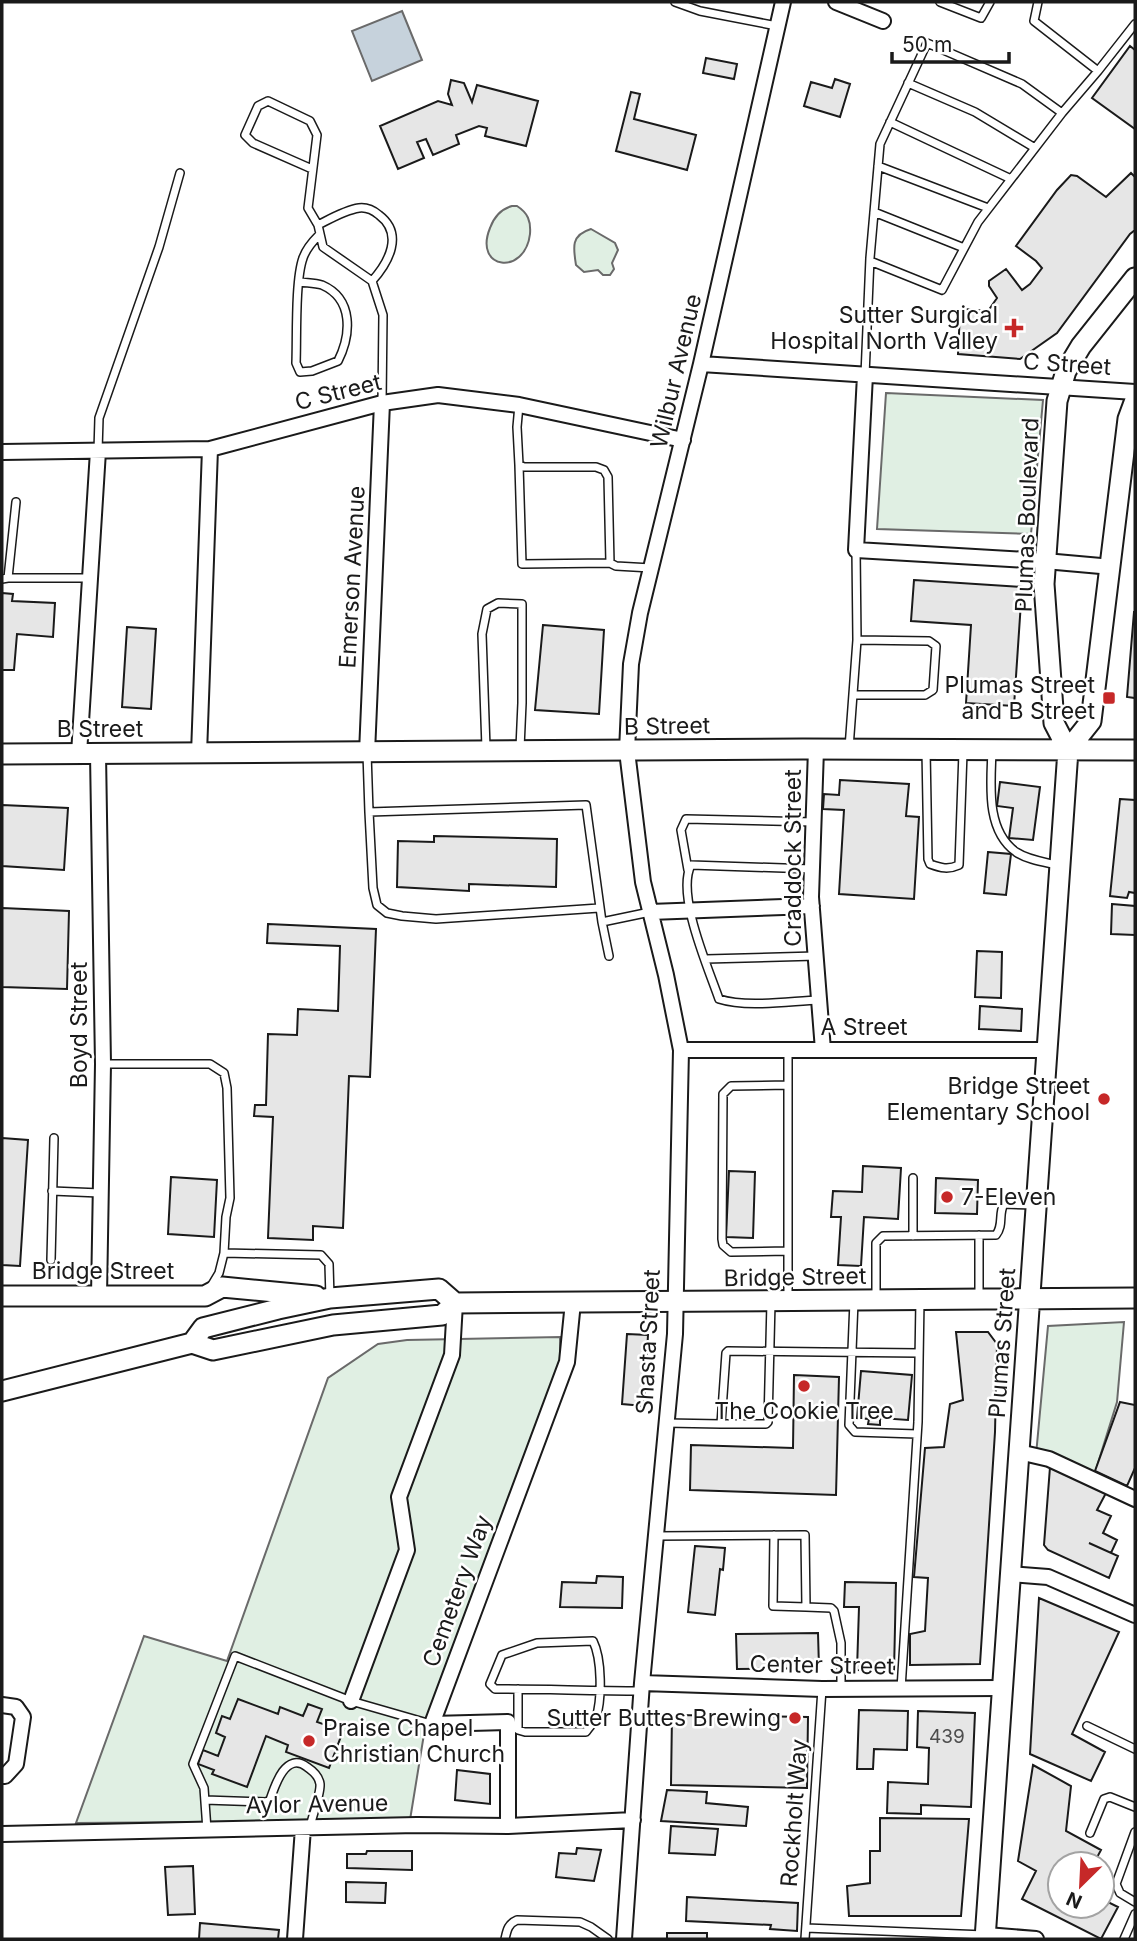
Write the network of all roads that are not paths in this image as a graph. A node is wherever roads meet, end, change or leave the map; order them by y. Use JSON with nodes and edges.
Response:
{"nodes":[{"id":1,"x":675,"y":2,"type":"edge"},
{"id":2,"x":783,"y":2,"type":"edge"},
{"id":3,"x":836,"y":2,"type":"edge"},
{"id":4,"x":940,"y":2,"type":"edge"},
{"id":5,"x":990,"y":2,"type":"edge"},
{"id":6,"x":1038,"y":2,"type":"edge"},
{"id":7,"x":883,"y":21,"type":"dead end"},
{"id":8,"x":1135,"y":24,"type":"edge"},
{"id":9,"x":778,"y":26,"type":"junction"},
{"id":10,"x":1098,"y":71,"type":"junction"},
{"id":11,"x":908,"y":83,"type":"junction"},
{"id":12,"x":1062,"y":113,"type":"junction"},
{"id":13,"x":890,"y":122,"type":"junction"},
{"id":14,"x":1035,"y":148,"type":"junction"},
{"id":15,"x":878,"y":166,"type":"junction"},
{"id":16,"x":312,"y":169,"type":"junction"},
{"id":17,"x":180,"y":173,"type":"dead end"},
{"id":18,"x":1011,"y":179,"type":"junction"},
{"id":19,"x":988,"y":208,"type":"junction"},
{"id":20,"x":874,"y":212,"type":"junction"},
{"id":21,"x":318,"y":225,"type":"junction"},
{"id":22,"x":319,"y":235,"type":"junction"},
{"id":23,"x":964,"y":248,"type":"junction"},
{"id":24,"x":870,"y":261,"type":"junction"},
{"id":25,"x":1135,"y":278,"type":"edge"},
{"id":26,"x":372,"y":281,"type":"junction"},
{"id":27,"x":300,"y":282,"type":"junction"},
{"id":28,"x":701,"y":364,"type":"junction"},
{"id":29,"x":865,"y":375,"type":"junction"},
{"id":30,"x":1060,"y":386,"type":"junction"},
{"id":31,"x":1135,"y":392,"type":"edge"},
{"id":32,"x":1135,"y":400,"type":"edge"},
{"id":33,"x":382,"y":402,"type":"junction"},
{"id":34,"x":519,"y":405,"type":"junction"},
{"id":35,"x":683,"y":440,"type":"junction"},
{"id":36,"x":210,"y":449,"type":"junction"},
{"id":37,"x":98,"y":451,"type":"junction"},
{"id":38,"x":2,"y":452,"type":"edge"},
{"id":39,"x":519,"y":465,"type":"junction"},
{"id":40,"x":16,"y":502,"type":"dead end"},
{"id":41,"x":856,"y":550,"type":"junction"},
{"id":42,"x":1045,"y":561,"type":"junction"},
{"id":43,"x":610,"y":562,"type":"junction"},
{"id":44,"x":1112,"y":567,"type":"junction"},
{"id":45,"x":651,"y":568,"type":"junction"},
{"id":46,"x":5,"y":578,"type":"edge"},
{"id":47,"x":90,"y":578,"type":"junction"},
{"id":48,"x":857,"y":640,"type":"junction"},
{"id":49,"x":853,"y":695,"type":"junction"},
{"id":50,"x":816,"y":749,"type":"junction"},
{"id":51,"x":849,"y":749,"type":"junction"},
{"id":52,"x":926,"y":749,"type":"junction"},
{"id":53,"x":963,"y":749,"type":"junction"},
{"id":54,"x":992,"y":750,"type":"junction"},
{"id":55,"x":1068,"y":750,"type":"junction"},
{"id":56,"x":1135,"y":750,"type":"edge"},
{"id":57,"x":486,"y":751,"type":"junction"},
{"id":58,"x":626,"y":751,"type":"junction"},
{"id":59,"x":519,"y":752,"type":"junction"},
{"id":60,"x":367,"y":753,"type":"junction"},
{"id":61,"x":2,"y":754,"type":"edge"},
{"id":62,"x":88,"y":754,"type":"junction"},
{"id":63,"x":199,"y":754,"type":"junction"},
{"id":64,"x":369,"y":812,"type":"junction"},
{"id":65,"x":814,"y":822,"type":"junction"},
{"id":66,"x":1059,"y":866,"type":"junction"},
{"id":67,"x":812,"y":869,"type":"junction"},
{"id":68,"x":688,"y":870,"type":"junction"},
{"id":69,"x":812,"y":906,"type":"junction"},
{"id":70,"x":599,"y":908,"type":"junction"},
{"id":71,"x":689,"y":910,"type":"junction"},
{"id":72,"x":650,"y":912,"type":"junction"},
{"id":73,"x":602,"y":922,"type":"junction"},
{"id":74,"x":609,"y":956,"type":"dead end"},
{"id":75,"x":816,"y":956,"type":"junction"},
{"id":76,"x":706,"y":959,"type":"junction"},
{"id":77,"x":820,"y":1000,"type":"junction"},
{"id":78,"x":681,"y":1050,"type":"junction"},
{"id":79,"x":788,"y":1050,"type":"junction"},
{"id":80,"x":824,"y":1050,"type":"junction"},
{"id":81,"x":1048,"y":1050,"type":"junction"},
{"id":82,"x":103,"y":1064,"type":"junction"},
{"id":83,"x":788,"y":1085,"type":"junction"},
{"id":84,"x":54,"y":1138,"type":"dead end"},
{"id":85,"x":913,"y":1178,"type":"dead end"},
{"id":86,"x":52,"y":1191,"type":"junction"},
{"id":87,"x":100,"y":1193,"type":"junction"},
{"id":88,"x":1037,"y":1205,"type":"junction"},
{"id":89,"x":979,"y":1235,"type":"junction"},
{"id":90,"x":913,"y":1236,"type":"junction"},
{"id":91,"x":788,"y":1251,"type":"junction"},
{"id":92,"x":224,"y":1253,"type":"junction"},
{"id":93,"x":51,"y":1260,"type":"dead end"},
{"id":94,"x":99,"y":1296,"type":"junction"},
{"id":95,"x":205,"y":1296,"type":"junction"},
{"id":96,"x":2,"y":1297,"type":"edge"},
{"id":97,"x":330,"y":1298,"type":"junction"},
{"id":98,"x":1031,"y":1298,"type":"junction"},
{"id":99,"x":1135,"y":1298,"type":"edge"},
{"id":100,"x":979,"y":1299,"type":"junction"},
{"id":101,"x":876,"y":1300,"type":"junction"},
{"id":102,"x":920,"y":1300,"type":"junction"},
{"id":103,"x":779,"y":1301,"type":"junction"},
{"id":104,"x":854,"y":1301,"type":"junction"},
{"id":105,"x":573,"y":1302,"type":"junction"},
{"id":106,"x":675,"y":1302,"type":"junction"},
{"id":107,"x":455,"y":1303,"type":"junction"},
{"id":108,"x":192,"y":1343,"type":"junction"},
{"id":109,"x":769,"y":1352,"type":"junction"},
{"id":110,"x":852,"y":1352,"type":"junction"},
{"id":111,"x":919,"y":1353,"type":"junction"},
{"id":112,"x":3,"y":1391,"type":"edge"},
{"id":113,"x":666,"y":1423,"type":"junction"},
{"id":114,"x":721,"y":1424,"type":"junction"},
{"id":115,"x":917,"y":1434,"type":"junction"},
{"id":116,"x":1019,"y":1452,"type":"junction"},
{"id":117,"x":1135,"y":1499,"type":"edge"},
{"id":118,"x":774,"y":1535,"type":"junction"},
{"id":119,"x":656,"y":1536,"type":"junction"},
{"id":120,"x":1010,"y":1574,"type":"junction"},
{"id":121,"x":806,"y":1606,"type":"junction"},
{"id":122,"x":1135,"y":1615,"type":"edge"},
{"id":123,"x":642,"y":1687,"type":"junction"},
{"id":124,"x":1001,"y":1688,"type":"junction"},
{"id":125,"x":518,"y":1689,"type":"junction"},
{"id":126,"x":822,"y":1689,"type":"junction"},
{"id":127,"x":841,"y":1689,"type":"junction"},
{"id":128,"x":901,"y":1689,"type":"junction"},
{"id":129,"x":600,"y":1690,"type":"junction"},
{"id":130,"x":351,"y":1701,"type":"junction"},
{"id":131,"x":2,"y":1705,"type":"edge"},
{"id":132,"x":432,"y":1724,"type":"junction"},
{"id":133,"x":1087,"y":1726,"type":"dead end"},
{"id":134,"x":1135,"y":1749,"type":"edge"},
{"id":135,"x":2,"y":1776,"type":"edge"},
{"id":136,"x":205,"y":1800,"type":"junction"},
{"id":137,"x":1135,"y":1807,"type":"edge"},
{"id":138,"x":633,"y":1821,"type":"junction"},
{"id":139,"x":508,"y":1826,"type":"junction"},
{"id":140,"x":306,"y":1828,"type":"junction"},
{"id":141,"x":208,"y":1830,"type":"junction"},
{"id":142,"x":1135,"y":1832,"type":"edge"},
{"id":143,"x":1090,"y":1833,"type":"dead end"},
{"id":144,"x":2,"y":1834,"type":"edge"},
{"id":145,"x":1135,"y":1902,"type":"edge"},
{"id":146,"x":1135,"y":1914,"type":"edge"},
{"id":147,"x":806,"y":1928,"type":"junction"},
{"id":148,"x":985,"y":1937,"type":"edge"},
{"id":149,"x":295,"y":1939,"type":"edge"},
{"id":150,"x":505,"y":1939,"type":"edge"},
{"id":151,"x":608,"y":1939,"type":"edge"},
{"id":152,"x":624,"y":1939,"type":"edge"},
{"id":153,"x":805,"y":1939,"type":"edge"},
{"id":154,"x":1036,"y":1939,"type":"edge"},
{"id":155,"x":1124,"y":1939,"type":"edge"}],
"edges":[{"from":1,"to":9,"type":"lane"},
{"from":2,"to":9,"type":"street","name":"Wilbur Avenue"},
{"from":3,"to":7,"type":"street"},
{"from":4,"to":5,"type":"lane"},
{"from":6,"to":10,"type":"lane"},
{"from":8,"to":10,"type":"lane"},
{"from":9,"to":28,"type":"street","name":"Wilbur Avenue"},
{"from":10,"to":12,"type":"lane"},
{"from":11,"to":12,"type":"lane"},
{"from":11,"to":13,"type":"lane"},
{"from":11,"to":14,"type":"lane"},
{"from":12,"to":14,"type":"lane"},
{"from":13,"to":15,"type":"lane"},
{"from":13,"to":18,"type":"lane"},
{"from":14,"to":18,"type":"lane"},
{"from":15,"to":19,"type":"lane"},
{"from":15,"to":20,"type":"lane"},
{"from":16,"to":16,"type":"lane"},
{"from":16,"to":21,"type":"lane"},
{"from":17,"to":37,"type":"lane"},
{"from":18,"to":19,"type":"lane"},
{"from":19,"to":23,"type":"lane"},
{"from":20,"to":23,"type":"lane"},
{"from":20,"to":24,"type":"lane"},
{"from":21,"to":22,"type":"lane"},
{"from":21,"to":26,"type":"lane"},
{"from":22,"to":26,"type":"lane"},
{"from":22,"to":27,"type":"lane"},
{"from":23,"to":24,"type":"lane"},
{"from":24,"to":29,"type":"lane"},
{"from":25,"to":30,"type":"street","name":"Plumas Boulevard"},
{"from":26,"to":33,"type":"lane"},
{"from":27,"to":27,"type":"lane"},
{"from":28,"to":29,"type":"street","name":"C Street"},
{"from":28,"to":35,"type":"street","name":"Wilbur Avenue"},
{"from":29,"to":30,"type":"street","name":"C Street"},
{"from":29,"to":41,"type":"street"},
{"from":30,"to":31,"type":"street","name":"C Street"},
{"from":30,"to":42,"type":"street","name":"Plumas Boulevard"},
{"from":32,"to":44,"type":"street"},
{"from":33,"to":34,"type":"street","name":"C Street"},
{"from":33,"to":36,"type":"street","name":"C Street"},
{"from":33,"to":60,"type":"street","name":"Emerson Avenue"},
{"from":34,"to":35,"type":"street","name":"C Street"},
{"from":34,"to":39,"type":"lane"},
{"from":35,"to":45,"type":"street","name":"Wilbur Avenue"},
{"from":36,"to":37,"type":"street","name":"C Street"},
{"from":36,"to":63,"type":"street"},
{"from":37,"to":38,"type":"street","name":"C Street"},
{"from":37,"to":47,"type":"street","name":"Boyd Street"},
{"from":39,"to":43,"type":"lane"},
{"from":39,"to":43,"type":"lane"},
{"from":40,"to":46,"type":"lane"},
{"from":41,"to":42,"type":"street"},
{"from":41,"to":48,"type":"lane"},
{"from":42,"to":44,"type":"street"},
{"from":42,"to":55,"type":"street","name":"Plumas Boulevard"},
{"from":43,"to":45,"type":"lane"},
{"from":44,"to":55,"type":"street"},
{"from":45,"to":58,"type":"street","name":"Wilbur Avenue"},
{"from":46,"to":47,"type":"lane"},
{"from":47,"to":62,"type":"street","name":"Boyd Street"},
{"from":48,"to":49,"type":"lane"},
{"from":48,"to":49,"type":"lane"},
{"from":49,"to":51,"type":"lane"},
{"from":50,"to":51,"type":"street","name":"B Street"},
{"from":50,"to":58,"type":"street","name":"B Street"},
{"from":50,"to":65,"type":"street","name":"Craddock Street"},
{"from":51,"to":52,"type":"street","name":"B Street"},
{"from":52,"to":53,"type":"street","name":"B Street"},
{"from":52,"to":53,"type":"lane"},
{"from":53,"to":54,"type":"street","name":"B Street"},
{"from":54,"to":55,"type":"street","name":"B Street"},
{"from":54,"to":66,"type":"lane"},
{"from":55,"to":56,"type":"street","name":"B Street"},
{"from":55,"to":66,"type":"street","name":"Plumas Street"},
{"from":57,"to":59,"type":"street","name":"B Street"},
{"from":57,"to":59,"type":"lane"},
{"from":57,"to":60,"type":"street","name":"B Street"},
{"from":58,"to":59,"type":"street","name":"B Street"},
{"from":58,"to":72,"type":"street","name":"Shasta Street"},
{"from":60,"to":63,"type":"street","name":"B Street"},
{"from":60,"to":64,"type":"lane"},
{"from":61,"to":62,"type":"street","name":"B Street"},
{"from":62,"to":63,"type":"street","name":"B Street"},
{"from":62,"to":82,"type":"street","name":"Boyd Street"},
{"from":64,"to":70,"type":"lane"},
{"from":64,"to":70,"type":"lane"},
{"from":65,"to":67,"type":"street","name":"Craddock Street"},
{"from":65,"to":68,"type":"lane"},
{"from":66,"to":81,"type":"street","name":"Plumas Street"},
{"from":67,"to":68,"type":"lane"},
{"from":67,"to":69,"type":"street","name":"Craddock Street"},
{"from":68,"to":71,"type":"lane"},
{"from":69,"to":71,"type":"street"},
{"from":69,"to":75,"type":"street","name":"Craddock Street"},
{"from":70,"to":73,"type":"lane"},
{"from":71,"to":72,"type":"street"},
{"from":71,"to":76,"type":"lane"},
{"from":72,"to":73,"type":"lane"},
{"from":72,"to":78,"type":"street","name":"Shasta Street"},
{"from":73,"to":74,"type":"lane"},
{"from":75,"to":76,"type":"lane"},
{"from":75,"to":77,"type":"street","name":"Craddock Street"},
{"from":76,"to":77,"type":"lane"},
{"from":77,"to":80,"type":"street","name":"Craddock Street"},
{"from":78,"to":79,"type":"street","name":"A Street"},
{"from":78,"to":106,"type":"street","name":"Shasta Street"},
{"from":79,"to":80,"type":"street","name":"A Street"},
{"from":79,"to":83,"type":"lane"},
{"from":80,"to":81,"type":"street","name":"A Street"},
{"from":81,"to":88,"type":"street","name":"Plumas Street"},
{"from":82,"to":87,"type":"street","name":"Boyd Street"},
{"from":82,"to":92,"type":"lane"},
{"from":83,"to":91,"type":"lane"},
{"from":83,"to":91,"type":"lane"},
{"from":84,"to":86,"type":"lane"},
{"from":85,"to":90,"type":"lane"},
{"from":86,"to":87,"type":"lane"},
{"from":86,"to":93,"type":"lane"},
{"from":87,"to":94,"type":"street","name":"Boyd Street"},
{"from":88,"to":89,"type":"lane"},
{"from":88,"to":98,"type":"street","name":"Plumas Street"},
{"from":89,"to":90,"type":"lane"},
{"from":89,"to":100,"type":"lane"},
{"from":90,"to":101,"type":"lane"},
{"from":91,"to":103,"type":"lane"},
{"from":92,"to":95,"type":"lane"},
{"from":92,"to":97,"type":"lane"},
{"from":94,"to":95,"type":"street","name":"Bridge Street"},
{"from":94,"to":96,"type":"street","name":"Bridge Street"},
{"from":95,"to":97,"type":"street","name":"Bridge Street"},
{"from":97,"to":107,"type":"street","name":"Bridge Street"},
{"from":97,"to":108,"type":"street","name":"Bridge Street"},
{"from":98,"to":99,"type":"street","name":"Bridge Street"},
{"from":98,"to":100,"type":"street","name":"Bridge Street"},
{"from":98,"to":116,"type":"street","name":"Plumas Street"},
{"from":100,"to":102,"type":"street","name":"Bridge Street"},
{"from":101,"to":102,"type":"street","name":"Bridge Street"},
{"from":101,"to":104,"type":"street","name":"Bridge Street"},
{"from":102,"to":111,"type":"lane"},
{"from":103,"to":104,"type":"street","name":"Bridge Street"},
{"from":103,"to":106,"type":"street","name":"Bridge Street"},
{"from":103,"to":109,"type":"lane"},
{"from":104,"to":110,"type":"lane"},
{"from":105,"to":106,"type":"street","name":"Bridge Street"},
{"from":105,"to":107,"type":"street","name":"Bridge Street"},
{"from":105,"to":132,"type":"street","name":"Cemetery Way"},
{"from":106,"to":113,"type":"street","name":"Shasta Street"},
{"from":107,"to":108,"type":"street","name":"Bridge Street"},
{"from":107,"to":130,"type":"street"},
{"from":108,"to":112,"type":"street","name":"Bridge Street"},
{"from":109,"to":110,"type":"lane"},
{"from":109,"to":114,"type":"lane"},
{"from":109,"to":114,"type":"lane"},
{"from":110,"to":111,"type":"lane"},
{"from":110,"to":115,"type":"lane"},
{"from":111,"to":115,"type":"lane"},
{"from":113,"to":114,"type":"lane"},
{"from":113,"to":119,"type":"street","name":"Shasta Street"},
{"from":115,"to":128,"type":"lane"},
{"from":116,"to":117,"type":"street"},
{"from":116,"to":120,"type":"street","name":"Plumas Street"},
{"from":118,"to":119,"type":"lane"},
{"from":118,"to":121,"type":"lane"},
{"from":118,"to":121,"type":"lane"},
{"from":119,"to":123,"type":"street","name":"Shasta Street"},
{"from":120,"to":122,"type":"street"},
{"from":120,"to":124,"type":"street","name":"Plumas Street"},
{"from":121,"to":127,"type":"lane"},
{"from":123,"to":126,"type":"street","name":"Center Street"},
{"from":123,"to":129,"type":"lane"},
{"from":123,"to":138,"type":"street","name":"Shasta Street"},
{"from":124,"to":128,"type":"street","name":"Center Street"},
{"from":124,"to":148,"type":"street","name":"Plumas Street"},
{"from":125,"to":129,"type":"lane"},
{"from":125,"to":129,"type":"lane"},
{"from":125,"to":129,"type":"lane"},
{"from":126,"to":127,"type":"street","name":"Center Street"},
{"from":126,"to":147,"type":"lane","name":"Rockholt Way"},
{"from":127,"to":128,"type":"street","name":"Center Street"},
{"from":130,"to":132,"type":"lane"},
{"from":130,"to":136,"type":"lane"},
{"from":131,"to":135,"type":"street"},
{"from":132,"to":139,"type":"street"},
{"from":133,"to":134,"type":"lane"},
{"from":136,"to":140,"type":"lane"},
{"from":136,"to":141,"type":"lane"},
{"from":137,"to":143,"type":"lane"},
{"from":138,"to":139,"type":"street","name":"Aylor Avenue"},
{"from":138,"to":152,"type":"street","name":"Shasta Street"},
{"from":139,"to":140,"type":"street","name":"Aylor Avenue"},
{"from":140,"to":141,"type":"street","name":"Aylor Avenue"},
{"from":140,"to":149,"type":"street"},
{"from":141,"to":144,"type":"street","name":"Aylor Avenue"},
{"from":142,"to":145,"type":"lane"},
{"from":146,"to":155,"type":"lane"},
{"from":147,"to":148,"type":"lane"},
{"from":147,"to":153,"type":"lane","name":"Rockholt Way"},
{"from":148,"to":154,"type":"street"},
{"from":150,"to":151,"type":"lane"}]}
